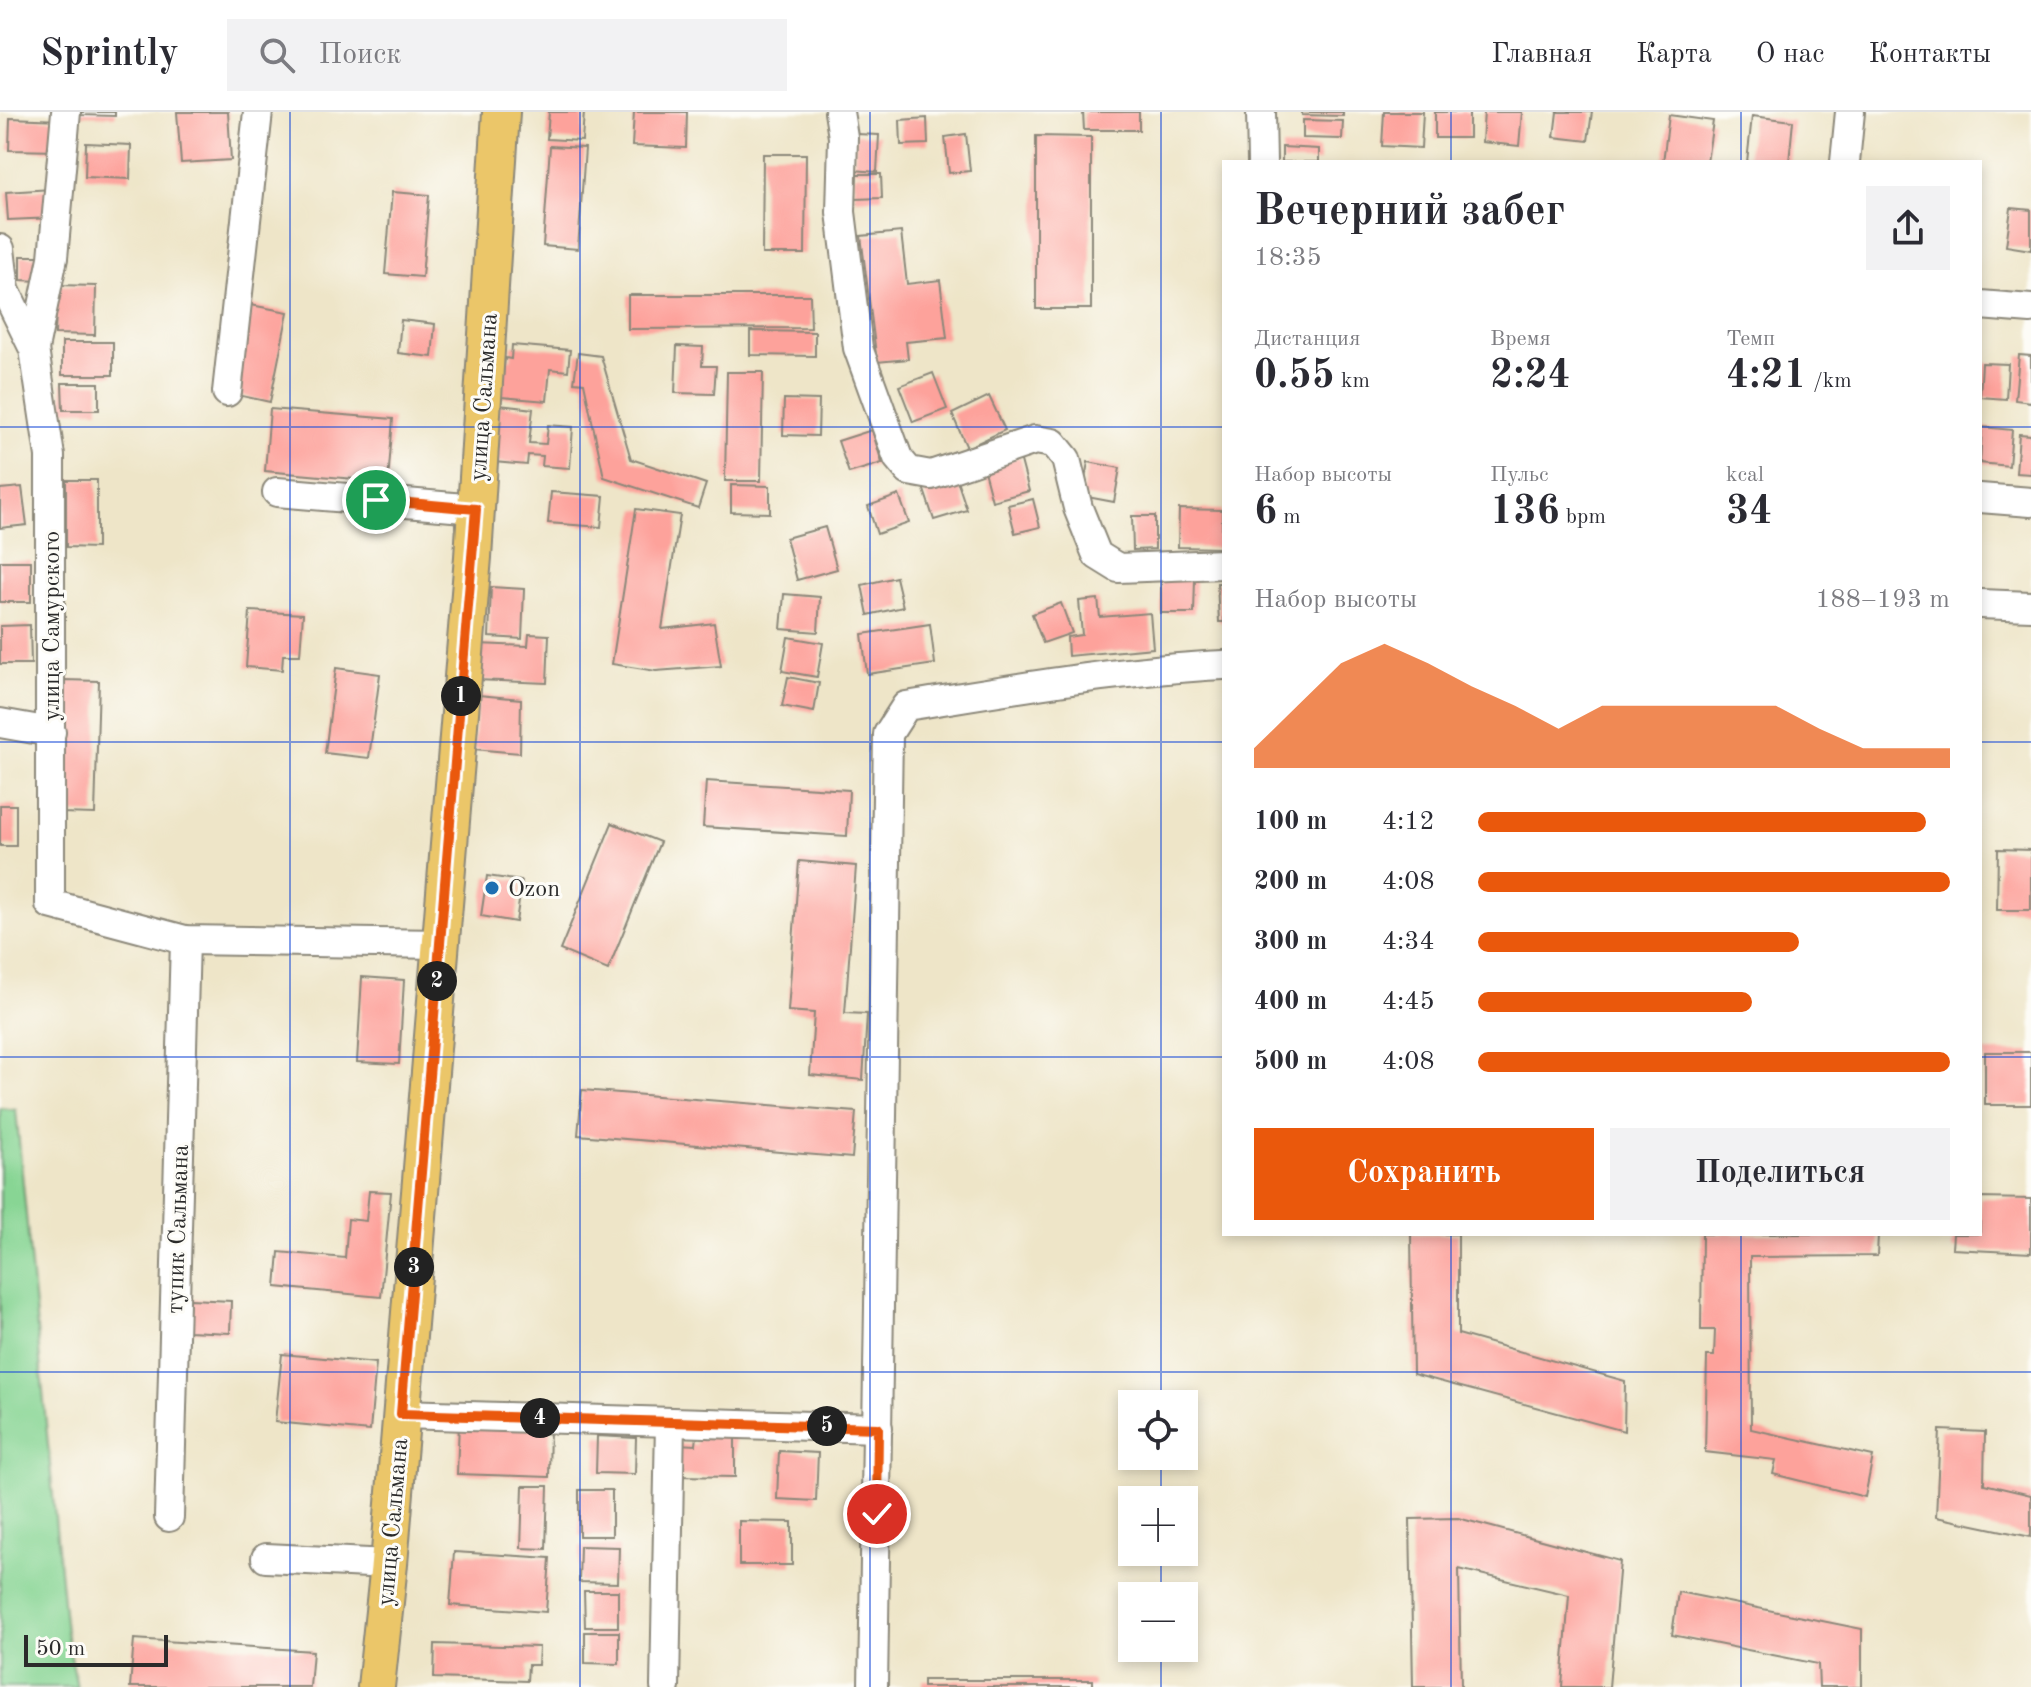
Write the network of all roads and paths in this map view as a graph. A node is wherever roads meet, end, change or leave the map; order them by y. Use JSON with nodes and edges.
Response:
{"nodes":[{"id":1,"x":66,"y":112,"type":"edge"},
{"id":2,"x":258,"y":112,"type":"edge"},
{"id":3,"x":501,"y":112,"type":"edge"},
{"id":4,"x":839,"y":112,"type":"edge"},
{"id":5,"x":1261,"y":112,"type":"edge"},
{"id":6,"x":1850,"y":112,"type":"edge"},
{"id":7,"x":1262,"y":160,"type":"edge"},
{"id":8,"x":1845,"y":160,"type":"edge"},
{"id":9,"x":0,"y":249,"type":"edge"},
{"id":10,"x":1982,"y":305,"type":"edge"},
{"id":11,"x":2031,"y":309,"type":"edge"},
{"id":12,"x":34,"y":349,"type":"junction"},
{"id":13,"x":227,"y":392,"type":"dead end"},
{"id":14,"x":277,"y":492,"type":"dead end"},
{"id":15,"x":1982,"y":498,"type":"edge"},
{"id":16,"x":2031,"y":502,"type":"edge"},
{"id":17,"x":476,"y":509,"type":"junction"},
{"id":18,"x":1222,"y":564,"type":"edge"},
{"id":19,"x":1982,"y":604,"type":"edge"},
{"id":20,"x":2031,"y":606,"type":"edge"},
{"id":21,"x":1222,"y":665,"type":"edge"},
{"id":22,"x":0,"y":723,"type":"edge"},
{"id":23,"x":51,"y":732,"type":"junction"},
{"id":24,"x":185,"y":940,"type":"junction"},
{"id":25,"x":441,"y":944,"type":"junction"},
{"id":26,"x":401,"y":1414,"type":"junction"},
{"id":27,"x":670,"y":1422,"type":"junction"},
{"id":28,"x":878,"y":1428,"type":"junction"},
{"id":29,"x":169,"y":1517,"type":"dead end"},
{"id":30,"x":266,"y":1558,"type":"dead end"},
{"id":31,"x":389,"y":1564,"type":"junction"},
{"id":32,"x":376,"y":1687,"type":"edge"},
{"id":33,"x":665,"y":1687,"type":"edge"},
{"id":34,"x":873,"y":1687,"type":"edge"}],
"edges":[{"from":1,"to":12,"type":"street","name":"улица Самурского"},
{"from":2,"to":13,"type":"street"},
{"from":3,"to":17,"type":"main road","name":"улица Сальмана"},
{"from":4,"to":18,"type":"street"},
{"from":5,"to":7,"type":"street"},
{"from":6,"to":8,"type":"street"},
{"from":9,"to":12,"type":"street","name":"улица Самурского"},
{"from":10,"to":11,"type":"street"},
{"from":12,"to":23,"type":"street","name":"улица Самурского"},
{"from":14,"to":17,"type":"street"},
{"from":15,"to":16,"type":"street"},
{"from":17,"to":25,"type":"main road","name":"улица Сальмана"},
{"from":19,"to":20,"type":"street"},
{"from":21,"to":28,"type":"street"},
{"from":22,"to":23,"type":"street"},
{"from":23,"to":24,"type":"street","name":"улица Самурского"},
{"from":24,"to":25,"type":"street"},
{"from":24,"to":29,"type":"street","name":"тупик Сальмана"},
{"from":25,"to":26,"type":"main road","name":"улица Сальмана"},
{"from":26,"to":27,"type":"street"},
{"from":26,"to":31,"type":"main road","name":"улица Сальмана"},
{"from":27,"to":28,"type":"street"},
{"from":27,"to":33,"type":"street"},
{"from":28,"to":34,"type":"street"},
{"from":30,"to":31,"type":"street"},
{"from":31,"to":32,"type":"main road","name":"улица Сальмана"}]}
